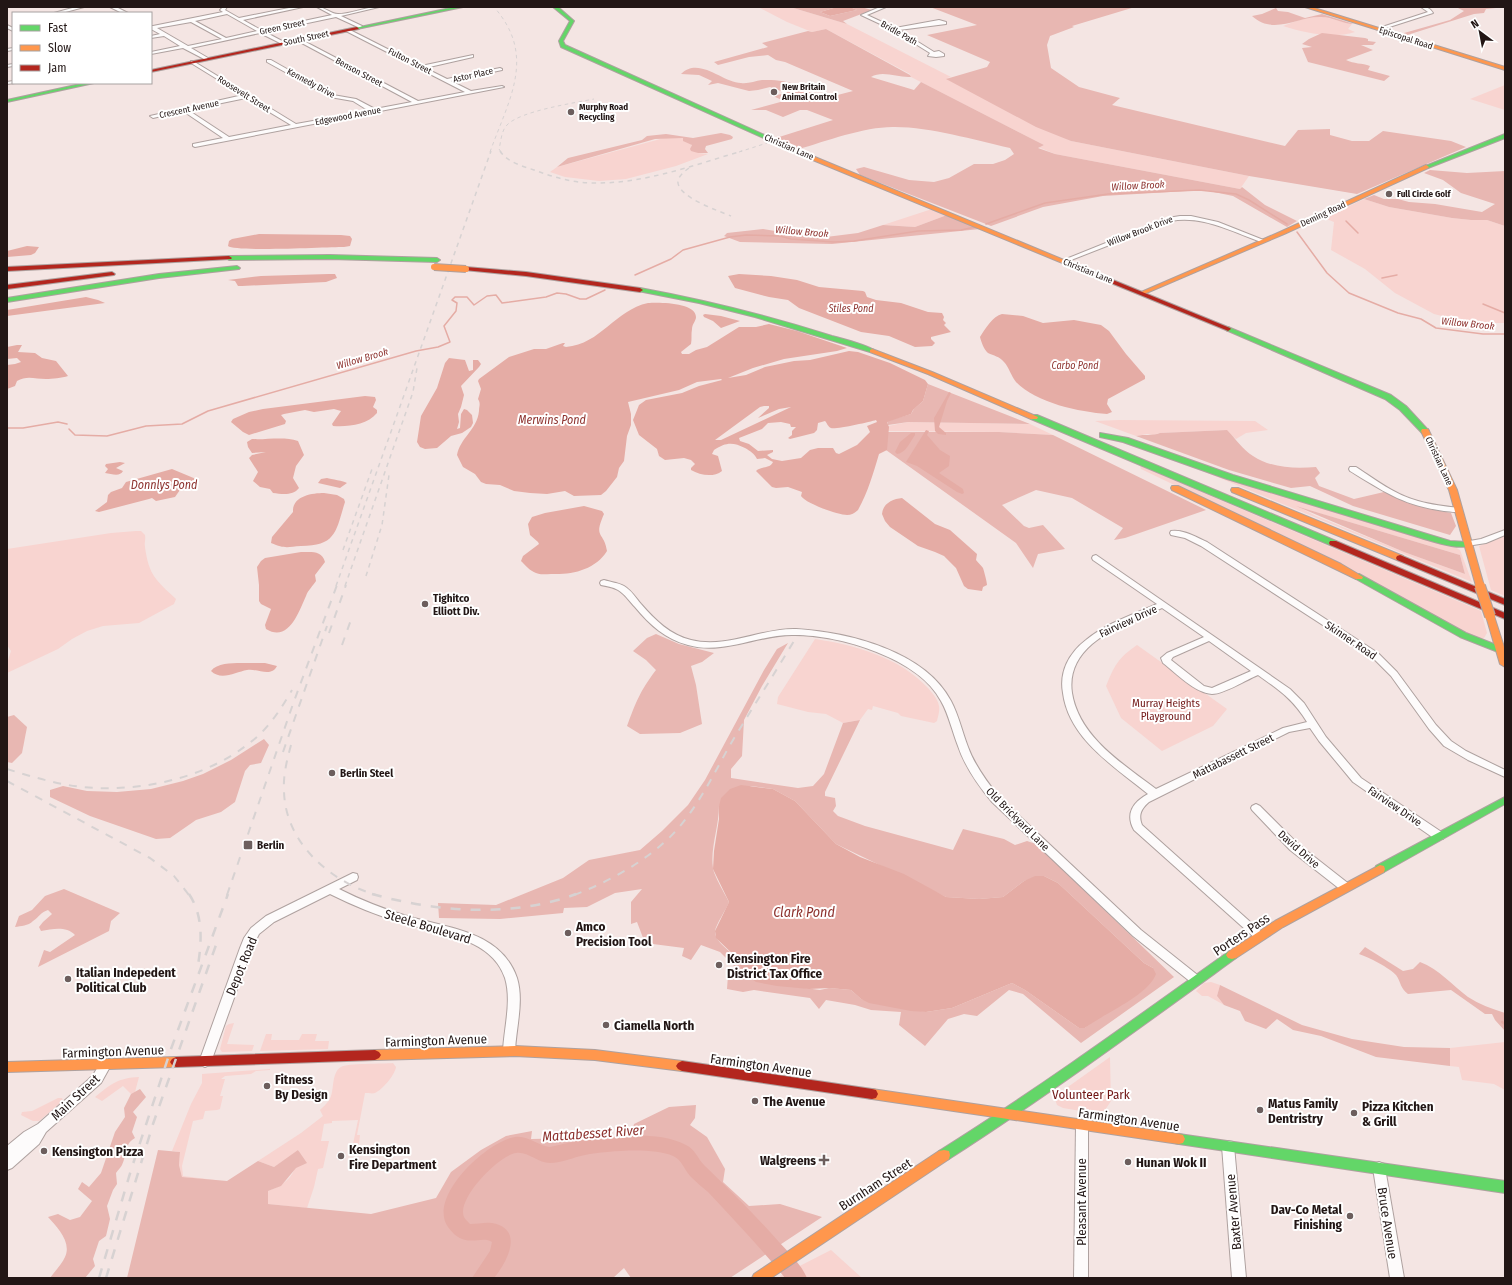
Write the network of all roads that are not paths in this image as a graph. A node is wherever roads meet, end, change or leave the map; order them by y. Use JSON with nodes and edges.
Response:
{"nodes":[{"id":1,"x":82,"y":7,"type":"edge"},
{"id":2,"x":112,"y":7,"type":"edge"},
{"id":3,"x":301,"y":7,"type":"edge"},
{"id":4,"x":319,"y":7,"type":"edge"},
{"id":5,"x":377,"y":7,"type":"edge"},
{"id":6,"x":461,"y":7,"type":"edge"},
{"id":7,"x":555,"y":7,"type":"edge"},
{"id":8,"x":884,"y":7,"type":"edge"},
{"id":9,"x":1307,"y":7,"type":"edge"},
{"id":10,"x":1423,"y":7,"type":"edge"},
{"id":11,"x":223,"y":8,"type":"edge"},
{"id":12,"x":438,"y":9,"type":"edge"},
{"id":13,"x":60,"y":12,"type":"edge"},
{"id":14,"x":124,"y":12,"type":"edge"},
{"id":15,"x":227,"y":13,"type":"junction"},
{"id":16,"x":336,"y":15,"type":"junction"},
{"id":17,"x":239,"y":19,"type":"junction"},
{"id":18,"x":191,"y":20,"type":"junction"},
{"id":19,"x":934,"y":23,"type":"dead end"},
{"id":20,"x":152,"y":27,"type":"edge"},
{"id":21,"x":360,"y":27,"type":"junction"},
{"id":22,"x":895,"y":29,"type":"junction"},
{"id":23,"x":348,"y":30,"type":"junction"},
{"id":24,"x":1378,"y":30,"type":"junction"},
{"id":25,"x":261,"y":31,"type":"junction"},
{"id":26,"x":164,"y":35,"type":"junction"},
{"id":27,"x":152,"y":37,"type":"edge"},
{"id":28,"x":226,"y":40,"type":"junction"},
{"id":29,"x":300,"y":40,"type":"junction"},
{"id":30,"x":282,"y":43,"type":"junction"},
{"id":31,"x":186,"y":47,"type":"junction"},
{"id":32,"x":152,"y":53,"type":"edge"},
{"id":33,"x":933,"y":53,"type":"dead end"},
{"id":34,"x":471,"y":56,"type":"dead end"},
{"id":35,"x":206,"y":59,"type":"junction"},
{"id":36,"x":270,"y":61,"type":"dead end"},
{"id":37,"x":193,"y":62,"type":"junction"},
{"id":38,"x":422,"y":67,"type":"junction"},
{"id":39,"x":500,"y":69,"type":"dead end"},
{"id":40,"x":1505,"y":69,"type":"edge"},
{"id":41,"x":152,"y":71,"type":"edge"},
{"id":42,"x":446,"y":81,"type":"junction"},
{"id":43,"x":87,"y":84,"type":"edge"},
{"id":44,"x":502,"y":87,"type":"dead end"},
{"id":45,"x":470,"y":93,"type":"junction"},
{"id":46,"x":248,"y":96,"type":"junction"},
{"id":47,"x":7,"y":101,"type":"edge"},
{"id":48,"x":418,"y":104,"type":"junction"},
{"id":49,"x":185,"y":110,"type":"junction"},
{"id":50,"x":374,"y":111,"type":"junction"},
{"id":51,"x":153,"y":116,"type":"dead end"},
{"id":52,"x":295,"y":126,"type":"junction"},
{"id":53,"x":1505,"y":136,"type":"edge"},
{"id":54,"x":228,"y":139,"type":"junction"},
{"id":55,"x":195,"y":145,"type":"dead end"},
{"id":56,"x":1262,"y":241,"type":"junction"},
{"id":57,"x":273,"y":257,"type":"junction"},
{"id":58,"x":1064,"y":262,"type":"junction"},
{"id":59,"x":436,"y":263,"type":"junction"},
{"id":60,"x":349,"y":264,"type":"junction"},
{"id":61,"x":467,"y":265,"type":"junction"},
{"id":62,"x":7,"y":269,"type":"edge"},
{"id":63,"x":7,"y":282,"type":"edge"},
{"id":64,"x":7,"y":287,"type":"edge"},
{"id":65,"x":1142,"y":293,"type":"junction"},
{"id":66,"x":7,"y":300,"type":"edge"},
{"id":67,"x":769,"y":310,"type":"dead end"},
{"id":68,"x":1010,"y":407,"type":"junction"},
{"id":69,"x":1353,"y":469,"type":"dead end"},
{"id":70,"x":1458,"y":510,"type":"junction"},
{"id":71,"x":1505,"y":532,"type":"edge"},
{"id":72,"x":1174,"y":533,"type":"dead end"},
{"id":73,"x":1467,"y":544,"type":"junction"},
{"id":74,"x":1096,"y":558,"type":"dead end"},
{"id":75,"x":604,"y":582,"type":"dead end"},
{"id":76,"x":1505,"y":602,"type":"edge"},
{"id":77,"x":1162,"y":605,"type":"junction"},
{"id":78,"x":1505,"y":616,"type":"edge"},
{"id":79,"x":1209,"y":638,"type":"junction"},
{"id":80,"x":1500,"y":650,"type":"junction"},
{"id":81,"x":1505,"y":664,"type":"edge"},
{"id":82,"x":1258,"y":671,"type":"junction"},
{"id":83,"x":1313,"y":724,"type":"junction"},
{"id":84,"x":1505,"y":774,"type":"edge"},
{"id":85,"x":1155,"y":794,"type":"junction"},
{"id":86,"x":1505,"y":800,"type":"edge"},
{"id":87,"x":1256,"y":808,"type":"dead end"},
{"id":88,"x":1439,"y":836,"type":"junction"},
{"id":89,"x":354,"y":877,"type":"dead end"},
{"id":90,"x":1345,"y":887,"type":"junction"},
{"id":91,"x":330,"y":889,"type":"junction"},
{"id":92,"x":1260,"y":936,"type":"junction"},
{"id":93,"x":1196,"y":980,"type":"junction"},
{"id":94,"x":509,"y":1051,"type":"junction"},
{"id":95,"x":205,"y":1062,"type":"junction"},
{"id":96,"x":105,"y":1065,"type":"junction"},
{"id":97,"x":7,"y":1067,"type":"edge"},
{"id":98,"x":1007,"y":1115,"type":"junction"},
{"id":99,"x":1082,"y":1125,"type":"junction"},
{"id":100,"x":1228,"y":1146,"type":"junction"},
{"id":101,"x":15,"y":1150,"type":"edge"},
{"id":102,"x":7,"y":1164,"type":"edge"},
{"id":103,"x":1379,"y":1168,"type":"junction"},
{"id":104,"x":1505,"y":1187,"type":"edge"},
{"id":105,"x":759,"y":1278,"type":"edge"},
{"id":106,"x":1081,"y":1278,"type":"edge"},
{"id":107,"x":1239,"y":1278,"type":"edge"},
{"id":108,"x":1397,"y":1278,"type":"edge"}],
"edges":[{"from":1,"to":13,"type":"street"},
{"from":2,"to":14,"type":"street"},
{"from":3,"to":17,"type":"street"},
{"from":4,"to":16,"type":"street"},
{"from":5,"to":16,"type":"street","name":"Green Street"},
{"from":6,"to":12,"type":"main road","name":"South Street"},
{"from":7,"to":58,"type":"main road","name":"Christian Lane"},
{"from":8,"to":22,"type":"street","name":"Bridle Path"},
{"from":9,"to":24,"type":"main road","name":"Episcopal Road"},
{"from":10,"to":24,"type":"street"},
{"from":11,"to":15,"type":"street"},
{"from":12,"to":21,"type":"main road","name":"South Street"},
{"from":15,"to":17,"type":"street"},
{"from":15,"to":18,"type":"street"},
{"from":16,"to":21,"type":"street"},
{"from":16,"to":25,"type":"street","name":"Green Street"},
{"from":17,"to":25,"type":"street"},
{"from":18,"to":20,"type":"street"},
{"from":18,"to":28,"type":"street"},
{"from":19,"to":22,"type":"street"},
{"from":20,"to":26,"type":"street"},
{"from":21,"to":23,"type":"main road","name":"South Street"},
{"from":22,"to":33,"type":"street","name":"Bridle Path"},
{"from":23,"to":29,"type":"main road","name":"South Street"},
{"from":23,"to":38,"type":"street","name":"Fulton Street"},
{"from":24,"to":40,"type":"main road","name":"Episcopal Road"},
{"from":25,"to":28,"type":"street","name":"Green Street"},
{"from":25,"to":30,"type":"street"},
{"from":26,"to":27,"type":"street"},
{"from":26,"to":31,"type":"street"},
{"from":28,"to":31,"type":"street","name":"Green Street"},
{"from":29,"to":30,"type":"main road","name":"South Street"},
{"from":29,"to":48,"type":"street","name":"Benson Street"},
{"from":30,"to":35,"type":"main road","name":"South Street"},
{"from":31,"to":32,"type":"street","name":"Green Street"},
{"from":31,"to":35,"type":"street"},
{"from":34,"to":38,"type":"street"},
{"from":35,"to":37,"type":"main road","name":"South Street"},
{"from":36,"to":50,"type":"street","name":"Kennedy Drive"},
{"from":37,"to":41,"type":"main road","name":"South Street"},
{"from":37,"to":46,"type":"street","name":"Roosevelt Street"},
{"from":38,"to":42,"type":"street","name":"Fulton Street"},
{"from":39,"to":42,"type":"street","name":"Astor Place"},
{"from":42,"to":45,"type":"street","name":"Fulton Street"},
{"from":43,"to":47,"type":"main road"},
{"from":44,"to":45,"type":"street","name":"Edgewood Avenue"},
{"from":45,"to":48,"type":"street","name":"Edgewood Avenue"},
{"from":46,"to":49,"type":"street","name":"Crescent Avenue"},
{"from":46,"to":52,"type":"street","name":"Roosevelt Street"},
{"from":48,"to":50,"type":"street","name":"Edgewood Avenue"},
{"from":49,"to":51,"type":"street","name":"Crescent Avenue"},
{"from":49,"to":54,"type":"street"},
{"from":50,"to":52,"type":"street","name":"Edgewood Avenue"},
{"from":52,"to":54,"type":"street","name":"Edgewood Avenue"},
{"from":53,"to":56,"type":"main road","name":"Deming Road"},
{"from":54,"to":55,"type":"street","name":"Edgewood Avenue"},
{"from":56,"to":58,"type":"street","name":"Willow Brook Drive"},
{"from":56,"to":65,"type":"main road","name":"Deming Road"},
{"from":57,"to":59,"type":"main road"},
{"from":57,"to":62,"type":"main road"},
{"from":57,"to":63,"type":"main road"},
{"from":58,"to":65,"type":"main road","name":"Christian Lane"},
{"from":59,"to":60,"type":"main road"},
{"from":59,"to":61,"type":"main road"},
{"from":60,"to":64,"type":"main road"},
{"from":60,"to":66,"type":"main road"},
{"from":61,"to":67,"type":"main road"},
{"from":61,"to":68,"type":"main road"},
{"from":65,"to":70,"type":"main road","name":"Christian Lane"},
{"from":68,"to":78,"type":"main road"},
{"from":68,"to":80,"type":"main road"},
{"from":69,"to":70,"type":"street"},
{"from":70,"to":73,"type":"main road","name":"Christian Lane"},
{"from":71,"to":73,"type":"street"},
{"from":72,"to":84,"type":"street","name":"Skinner Road"},
{"from":73,"to":76,"type":"main road"},
{"from":73,"to":80,"type":"main road","name":"Christian Lane","bridge":true},
{"from":74,"to":77,"type":"street"},
{"from":75,"to":93,"type":"street","name":"Old Brickyard Lane"},
{"from":77,"to":79,"type":"street","name":"Fairview Drive"},
{"from":77,"to":85,"type":"street","name":"Fairview Drive"},
{"from":79,"to":82,"type":"street","name":"Fairview Drive"},
{"from":79,"to":82,"type":"street"},
{"from":80,"to":81,"type":"main road","name":"Christian Lane"},
{"from":82,"to":83,"type":"street","name":"Fairview Drive"},
{"from":83,"to":85,"type":"street","name":"Mattabassett Street"},
{"from":83,"to":88,"type":"street","name":"Fairview Drive"},
{"from":85,"to":92,"type":"street"},
{"from":86,"to":88,"type":"main road","name":"Porters Pass"},
{"from":87,"to":90,"type":"street","name":"David Drive"},
{"from":88,"to":90,"type":"main road","name":"Porters Pass"},
{"from":89,"to":91,"type":"street","name":"Depot Road"},
{"from":90,"to":92,"type":"main road","name":"Porters Pass"},
{"from":91,"to":94,"type":"street","name":"Steele Boulevard"},
{"from":91,"to":95,"type":"street","name":"Depot Road"},
{"from":92,"to":93,"type":"main road","name":"Porters Pass"},
{"from":93,"to":98,"type":"main road","name":"Porters Pass"},
{"from":94,"to":95,"type":"main road","name":"Farmington Avenue"},
{"from":94,"to":98,"type":"main road","name":"Farmington Avenue"},
{"from":95,"to":96,"type":"main road","name":"Farmington Avenue"},
{"from":96,"to":97,"type":"main road","name":"Farmington Avenue"},
{"from":96,"to":101,"type":"street","name":"Main Street"},
{"from":98,"to":99,"type":"main road","name":"Farmington Avenue"},
{"from":98,"to":105,"type":"main road","name":"Burnham Street"},
{"from":99,"to":100,"type":"main road","name":"Farmington Avenue"},
{"from":99,"to":106,"type":"street","name":"Pleasant Avenue"},
{"from":100,"to":103,"type":"main road","name":"Farmington Avenue"},
{"from":100,"to":107,"type":"street","name":"Baxter Avenue"},
{"from":101,"to":102,"type":"street","name":"Main Street"},
{"from":103,"to":104,"type":"main road","name":"Farmington Avenue"},
{"from":103,"to":108,"type":"street","name":"Bruce Avenue"}]}
